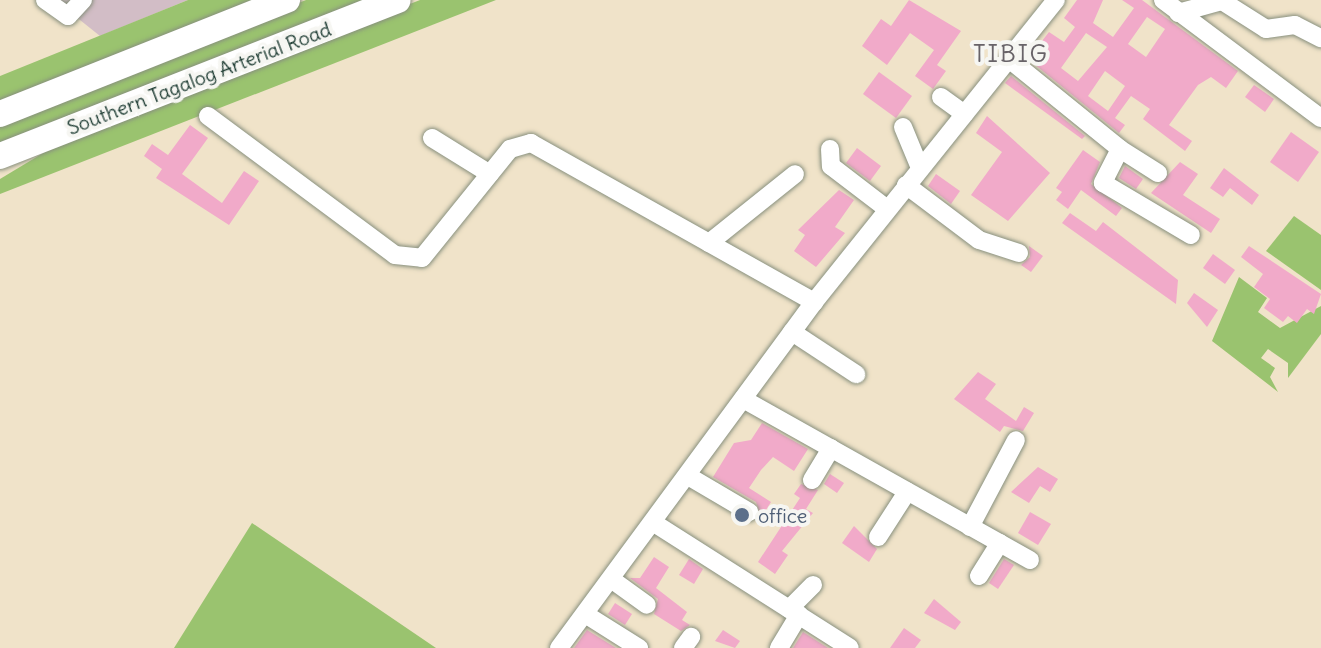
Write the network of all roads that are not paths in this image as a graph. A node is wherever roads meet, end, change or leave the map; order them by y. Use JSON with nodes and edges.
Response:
{"nodes":[{"id":1,"x":83,"y":0,"type":"edge"},
{"id":2,"x":287,"y":0,"type":"edge"},
{"id":3,"x":398,"y":0,"type":"edge"},
{"id":4,"x":1056,"y":0,"type":"edge"},
{"id":5,"x":1163,"y":0,"type":"edge"},
{"id":6,"x":57,"y":5,"type":"edge"},
{"id":7,"x":1178,"y":13,"type":"junction"},
{"id":8,"x":1321,"y":38,"type":"edge"},
{"id":9,"x":1009,"y":59,"type":"junction"},
{"id":10,"x":941,"y":97,"type":"dead end"},
{"id":11,"x":0,"y":114,"type":"edge"},
{"id":12,"x":964,"y":114,"type":"junction"},
{"id":13,"x":208,"y":116,"type":"dead end"},
{"id":14,"x":1321,"y":118,"type":"edge"},
{"id":15,"x":903,"y":127,"type":"dead end"},
{"id":16,"x":432,"y":138,"type":"dead end"},
{"id":17,"x":830,"y":149,"type":"dead end"},
{"id":18,"x":1120,"y":149,"type":"junction"},
{"id":19,"x":0,"y":156,"type":"edge"},
{"id":20,"x":920,"y":168,"type":"junction"},
{"id":21,"x":1158,"y":173,"type":"dead end"},
{"id":22,"x":490,"y":174,"type":"junction"},
{"id":23,"x":795,"y":174,"type":"dead end"},
{"id":24,"x":906,"y":185,"type":"junction"},
{"id":25,"x":887,"y":209,"type":"junction"},
{"id":26,"x":1191,"y":235,"type":"dead end"},
{"id":27,"x":709,"y":243,"type":"junction"},
{"id":28,"x":1019,"y":253,"type":"dead end"},
{"id":29,"x":814,"y":302,"type":"junction"},
{"id":30,"x":792,"y":332,"type":"junction"},
{"id":31,"x":856,"y":374,"type":"dead end"},
{"id":32,"x":743,"y":399,"type":"junction"},
{"id":33,"x":1016,"y":440,"type":"dead end"},
{"id":34,"x":831,"y":448,"type":"junction"},
{"id":35,"x":688,"y":476,"type":"junction"},
{"id":36,"x":812,"y":480,"type":"dead end"},
{"id":37,"x":907,"y":492,"type":"junction"},
{"id":38,"x":749,"y":512,"type":"dead end"},
{"id":39,"x":654,"y":523,"type":"junction"},
{"id":40,"x":970,"y":527,"type":"junction"},
{"id":41,"x":878,"y":537,"type":"dead end"},
{"id":42,"x":1000,"y":543,"type":"junction"},
{"id":43,"x":1030,"y":560,"type":"dead end"},
{"id":44,"x":979,"y":576,"type":"dead end"},
{"id":45,"x":611,"y":579,"type":"junction"},
{"id":46,"x":813,"y":585,"type":"dead end"},
{"id":47,"x":647,"y":605,"type":"dead end"},
{"id":48,"x":794,"y":612,"type":"junction"},
{"id":49,"x":585,"y":614,"type":"junction"},
{"id":50,"x":559,"y":648,"type":"edge"},
{"id":51,"x":639,"y":648,"type":"edge"},
{"id":52,"x":779,"y":648,"type":"edge"},
{"id":53,"x":850,"y":648,"type":"edge"}],
"edges":[{"from":1,"to":6,"type":"street"},
{"from":2,"to":11,"type":"highway","name":"Southern Tagalog Arterial Road"},
{"from":3,"to":19,"type":"highway","name":"Southern Tagalog Arterial Road"},
{"from":4,"to":9,"type":"street"},
{"from":5,"to":7,"type":"street"},
{"from":7,"to":8,"type":"street"},
{"from":7,"to":14,"type":"street"},
{"from":9,"to":12,"type":"street"},
{"from":9,"to":18,"type":"street"},
{"from":10,"to":12,"type":"street"},
{"from":12,"to":20,"type":"street"},
{"from":13,"to":22,"type":"street"},
{"from":15,"to":20,"type":"street"},
{"from":16,"to":22,"type":"street"},
{"from":17,"to":25,"type":"street"},
{"from":18,"to":21,"type":"street"},
{"from":18,"to":26,"type":"street"},
{"from":20,"to":24,"type":"street"},
{"from":22,"to":27,"type":"street"},
{"from":23,"to":27,"type":"street"},
{"from":24,"to":25,"type":"street"},
{"from":24,"to":28,"type":"street"},
{"from":25,"to":29,"type":"street"},
{"from":27,"to":29,"type":"street"},
{"from":29,"to":30,"type":"street"},
{"from":30,"to":31,"type":"street"},
{"from":30,"to":32,"type":"street"},
{"from":32,"to":34,"type":"street"},
{"from":32,"to":35,"type":"street"},
{"from":33,"to":40,"type":"street"},
{"from":34,"to":36,"type":"street"},
{"from":34,"to":37,"type":"street"},
{"from":35,"to":38,"type":"street"},
{"from":35,"to":39,"type":"street"},
{"from":37,"to":40,"type":"street"},
{"from":37,"to":41,"type":"street"},
{"from":39,"to":45,"type":"street"},
{"from":39,"to":48,"type":"street"},
{"from":40,"to":42,"type":"street"},
{"from":42,"to":43,"type":"street"},
{"from":42,"to":44,"type":"street"},
{"from":45,"to":47,"type":"street"},
{"from":45,"to":49,"type":"street"},
{"from":46,"to":48,"type":"street"},
{"from":48,"to":52,"type":"street"},
{"from":48,"to":53,"type":"street"},
{"from":49,"to":50,"type":"street"},
{"from":49,"to":51,"type":"street"}]}
